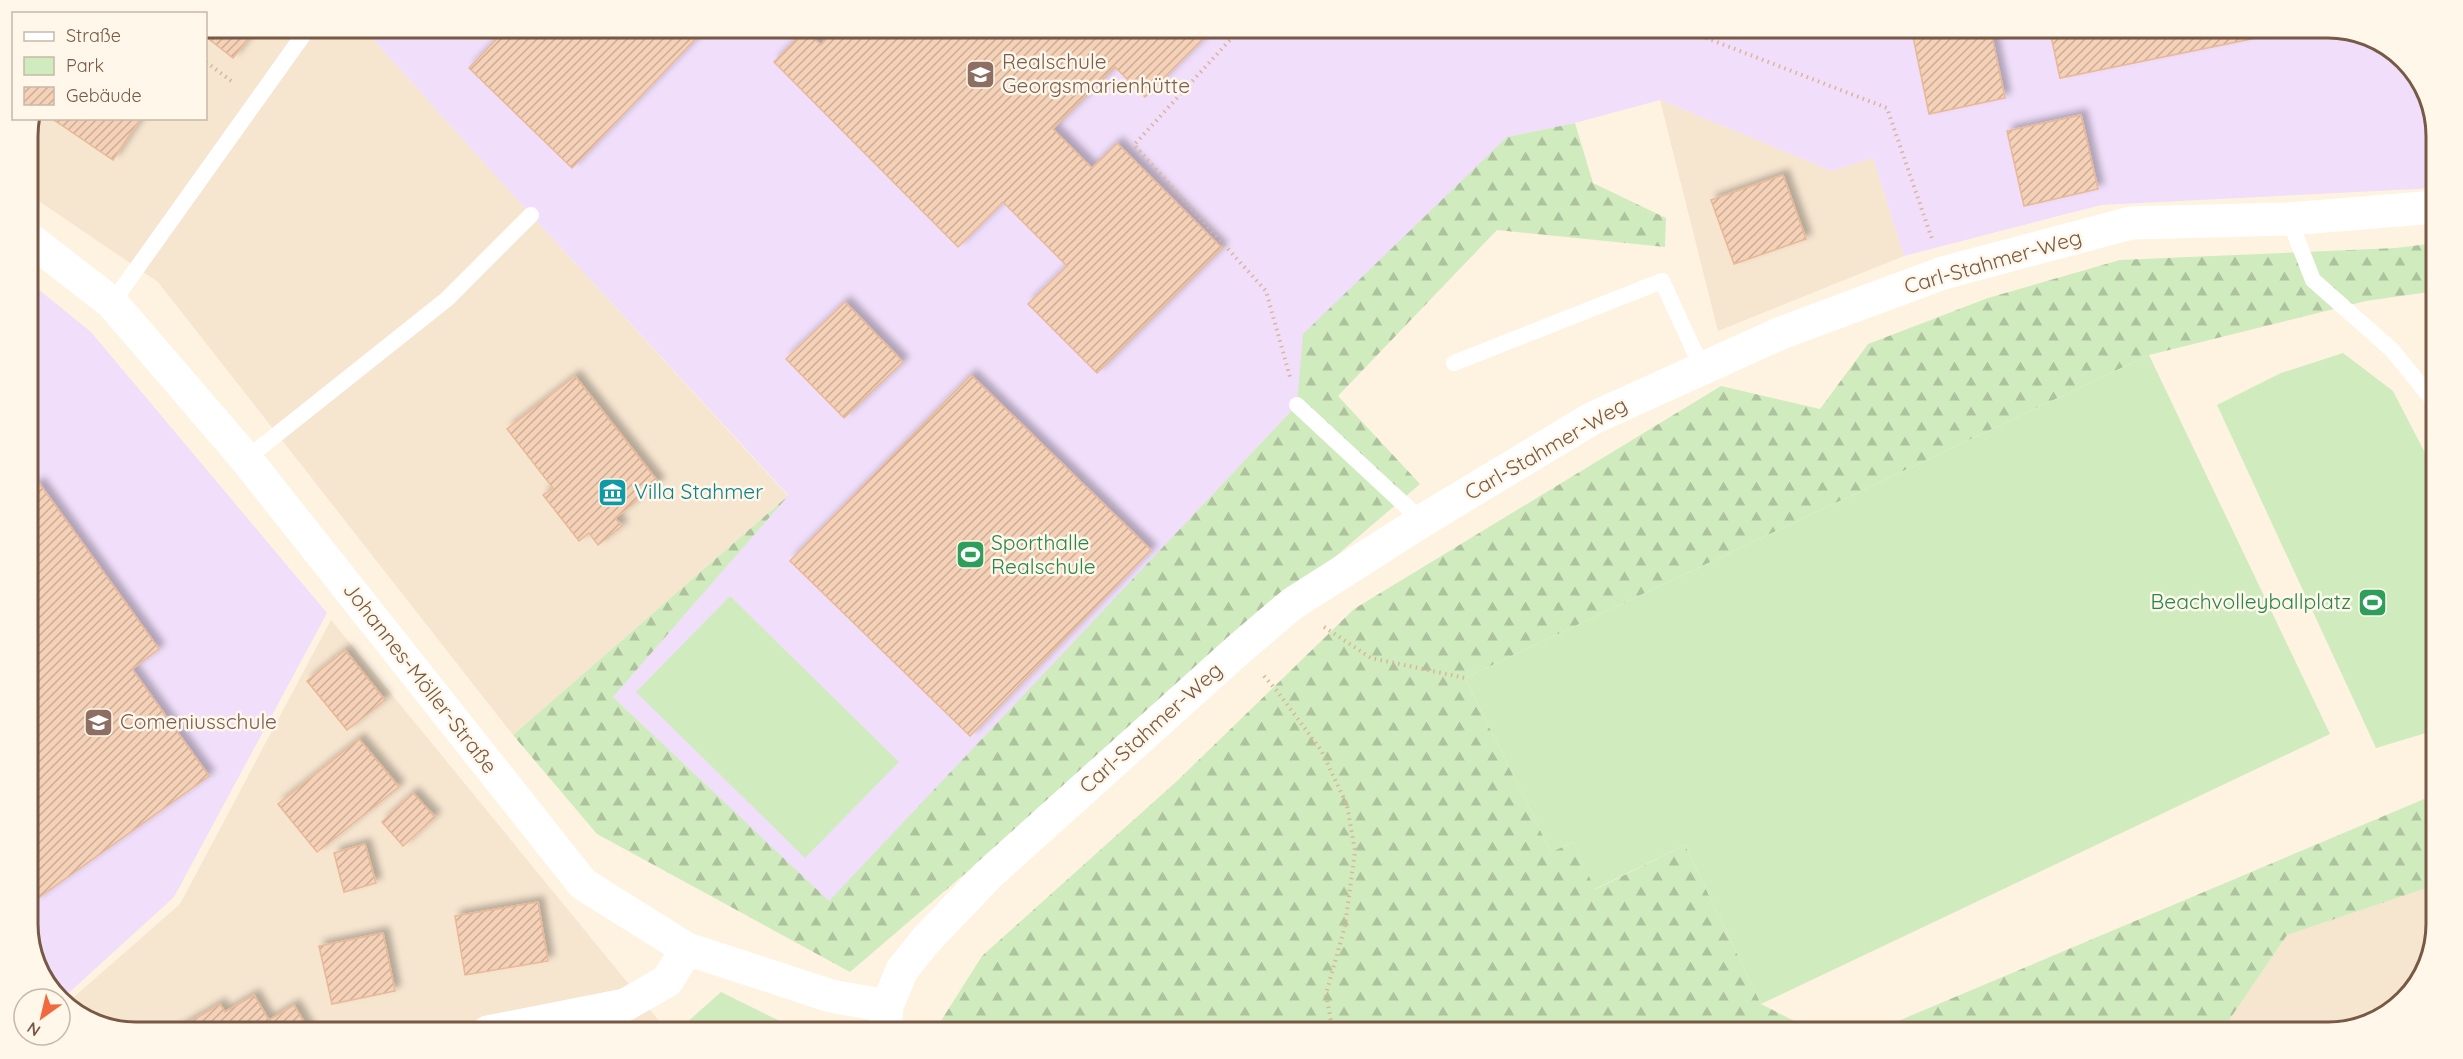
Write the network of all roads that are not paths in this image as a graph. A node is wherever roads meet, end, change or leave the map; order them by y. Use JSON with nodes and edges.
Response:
{"nodes":[{"id":1,"x":301,"y":38,"type":"edge"},
{"id":2,"x":2425,"y":208,"type":"edge"},
{"id":3,"x":531,"y":215,"type":"dead end"},
{"id":4,"x":2289,"y":219,"type":"junction"},
{"id":5,"x":38,"y":246,"type":"edge"},
{"id":6,"x":112,"y":303,"type":"junction"},
{"id":7,"x":1454,"y":363,"type":"dead end"},
{"id":8,"x":1702,"y":368,"type":"junction"},
{"id":9,"x":2425,"y":391,"type":"edge"},
{"id":10,"x":1297,"y":405,"type":"road end"},
{"id":11,"x":246,"y":459,"type":"junction"},
{"id":12,"x":1422,"y":521,"type":"junction"},
{"id":13,"x":687,"y":949,"type":"junction"},
{"id":14,"x":886,"y":1019,"type":"edge"},
{"id":15,"x":539,"y":1022,"type":"edge"}],
"edges":[{"from":1,"to":6,"type":"lane"},
{"from":2,"to":4,"type":"street","name":"Carl-Stahmer-Weg"},
{"from":3,"to":11,"type":"lane"},
{"from":4,"to":8,"type":"street","name":"Carl-Stahmer-Weg"},
{"from":4,"to":9,"type":"lane"},
{"from":5,"to":6,"type":"street","name":"Johannes-Möller-Straße"},
{"from":6,"to":11,"type":"street","name":"Johannes-Möller-Straße"},
{"from":7,"to":8,"type":"lane"},
{"from":8,"to":12,"type":"street","name":"Carl-Stahmer-Weg"},
{"from":10,"to":12,"type":"lane"},
{"from":11,"to":13,"type":"street","name":"Johannes-Möller-Straße"},
{"from":12,"to":14,"type":"street","name":"Carl-Stahmer-Weg"},
{"from":13,"to":14,"type":"street","name":"Johannes-Möller-Straße"},
{"from":13,"to":15,"type":"street"}]}
